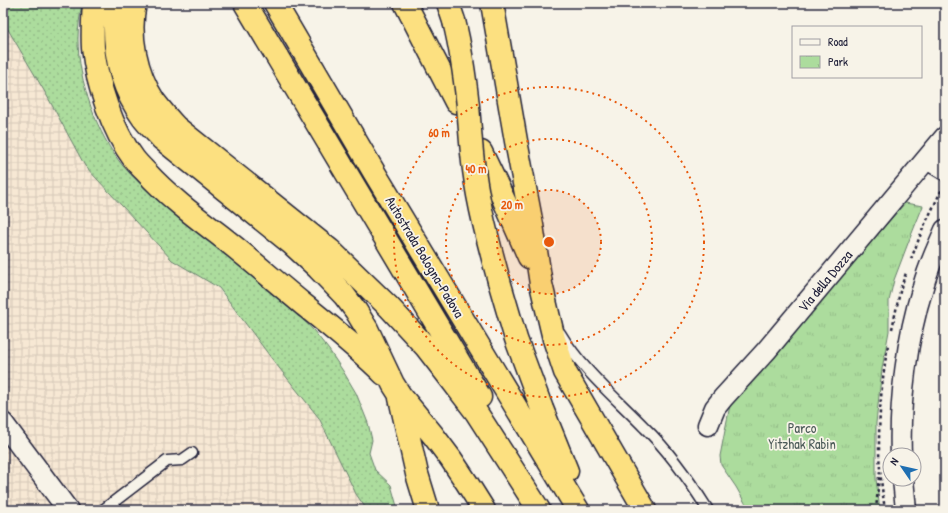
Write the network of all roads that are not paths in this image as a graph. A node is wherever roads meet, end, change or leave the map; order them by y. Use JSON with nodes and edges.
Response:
{"nodes":[{"id":1,"x":94,"y":3,"type":"edge"},
{"id":2,"x":116,"y":3,"type":"edge"},
{"id":3,"x":135,"y":3,"type":"edge"},
{"id":4,"x":245,"y":3,"type":"edge"},
{"id":5,"x":274,"y":3,"type":"edge"},
{"id":6,"x":405,"y":3,"type":"edge"},
{"id":7,"x":492,"y":3,"type":"edge"},
{"id":8,"x":451,"y":12,"type":"edge"},
{"id":9,"x":456,"y":102,"type":"dead end"},
{"id":10,"x":945,"y":137,"type":"edge"},
{"id":11,"x":480,"y":152,"type":"dead end"},
{"id":12,"x":927,"y":159,"type":"junction"},
{"id":13,"x":945,"y":170,"type":"edge"},
{"id":14,"x":945,"y":230,"type":"edge"},
{"id":15,"x":541,"y":284,"type":"junction"},
{"id":16,"x":547,"y":307,"type":"junction"},
{"id":17,"x":396,"y":390,"type":"junction"},
{"id":18,"x":3,"y":423,"type":"edge"},
{"id":19,"x":708,"y":425,"type":"dead end"},
{"id":20,"x":902,"y":447,"type":"edge"},
{"id":21,"x":192,"y":453,"type":"dead end"},
{"id":22,"x":904,"y":487,"type":"edge"},
{"id":23,"x":68,"y":510,"type":"edge"},
{"id":24,"x":103,"y":510,"type":"edge"},
{"id":25,"x":428,"y":510,"type":"edge"},
{"id":26,"x":484,"y":510,"type":"edge"},
{"id":27,"x":538,"y":510,"type":"edge"},
{"id":28,"x":544,"y":510,"type":"edge"},
{"id":29,"x":578,"y":510,"type":"edge"},
{"id":30,"x":585,"y":510,"type":"edge"},
{"id":31,"x":645,"y":510,"type":"edge"},
{"id":32,"x":708,"y":510,"type":"edge"},
{"id":33,"x":906,"y":510,"type":"edge"}],
"edges":[{"from":1,"to":17,"type":"highway"},
{"from":2,"to":17,"type":"highway"},
{"from":3,"to":27,"type":"highway"},
{"from":4,"to":28,"type":"highway","name":"Autostrada Bologna-Padova"},
{"from":5,"to":29,"type":"highway","name":"Autostrada Bologna-Padova"},
{"from":6,"to":9,"type":"highway"},
{"from":7,"to":15,"type":"highway"},
{"from":8,"to":30,"type":"highway","bridge":true},
{"from":10,"to":12,"type":"street","name":"Via della Dozza"},
{"from":11,"to":15,"type":"highway"},
{"from":12,"to":13,"type":"street"},
{"from":12,"to":19,"type":"street","name":"Via della Dozza"},
{"from":14,"to":20,"type":"street"},
{"from":15,"to":16,"type":"highway"},
{"from":16,"to":31,"type":"highway"},
{"from":16,"to":32,"type":"lane"},
{"from":17,"to":25,"type":"highway"},
{"from":17,"to":26,"type":"highway"},
{"from":18,"to":23,"type":"street"},
{"from":21,"to":24,"type":"lane"},
{"from":22,"to":33,"type":"street"}]}
